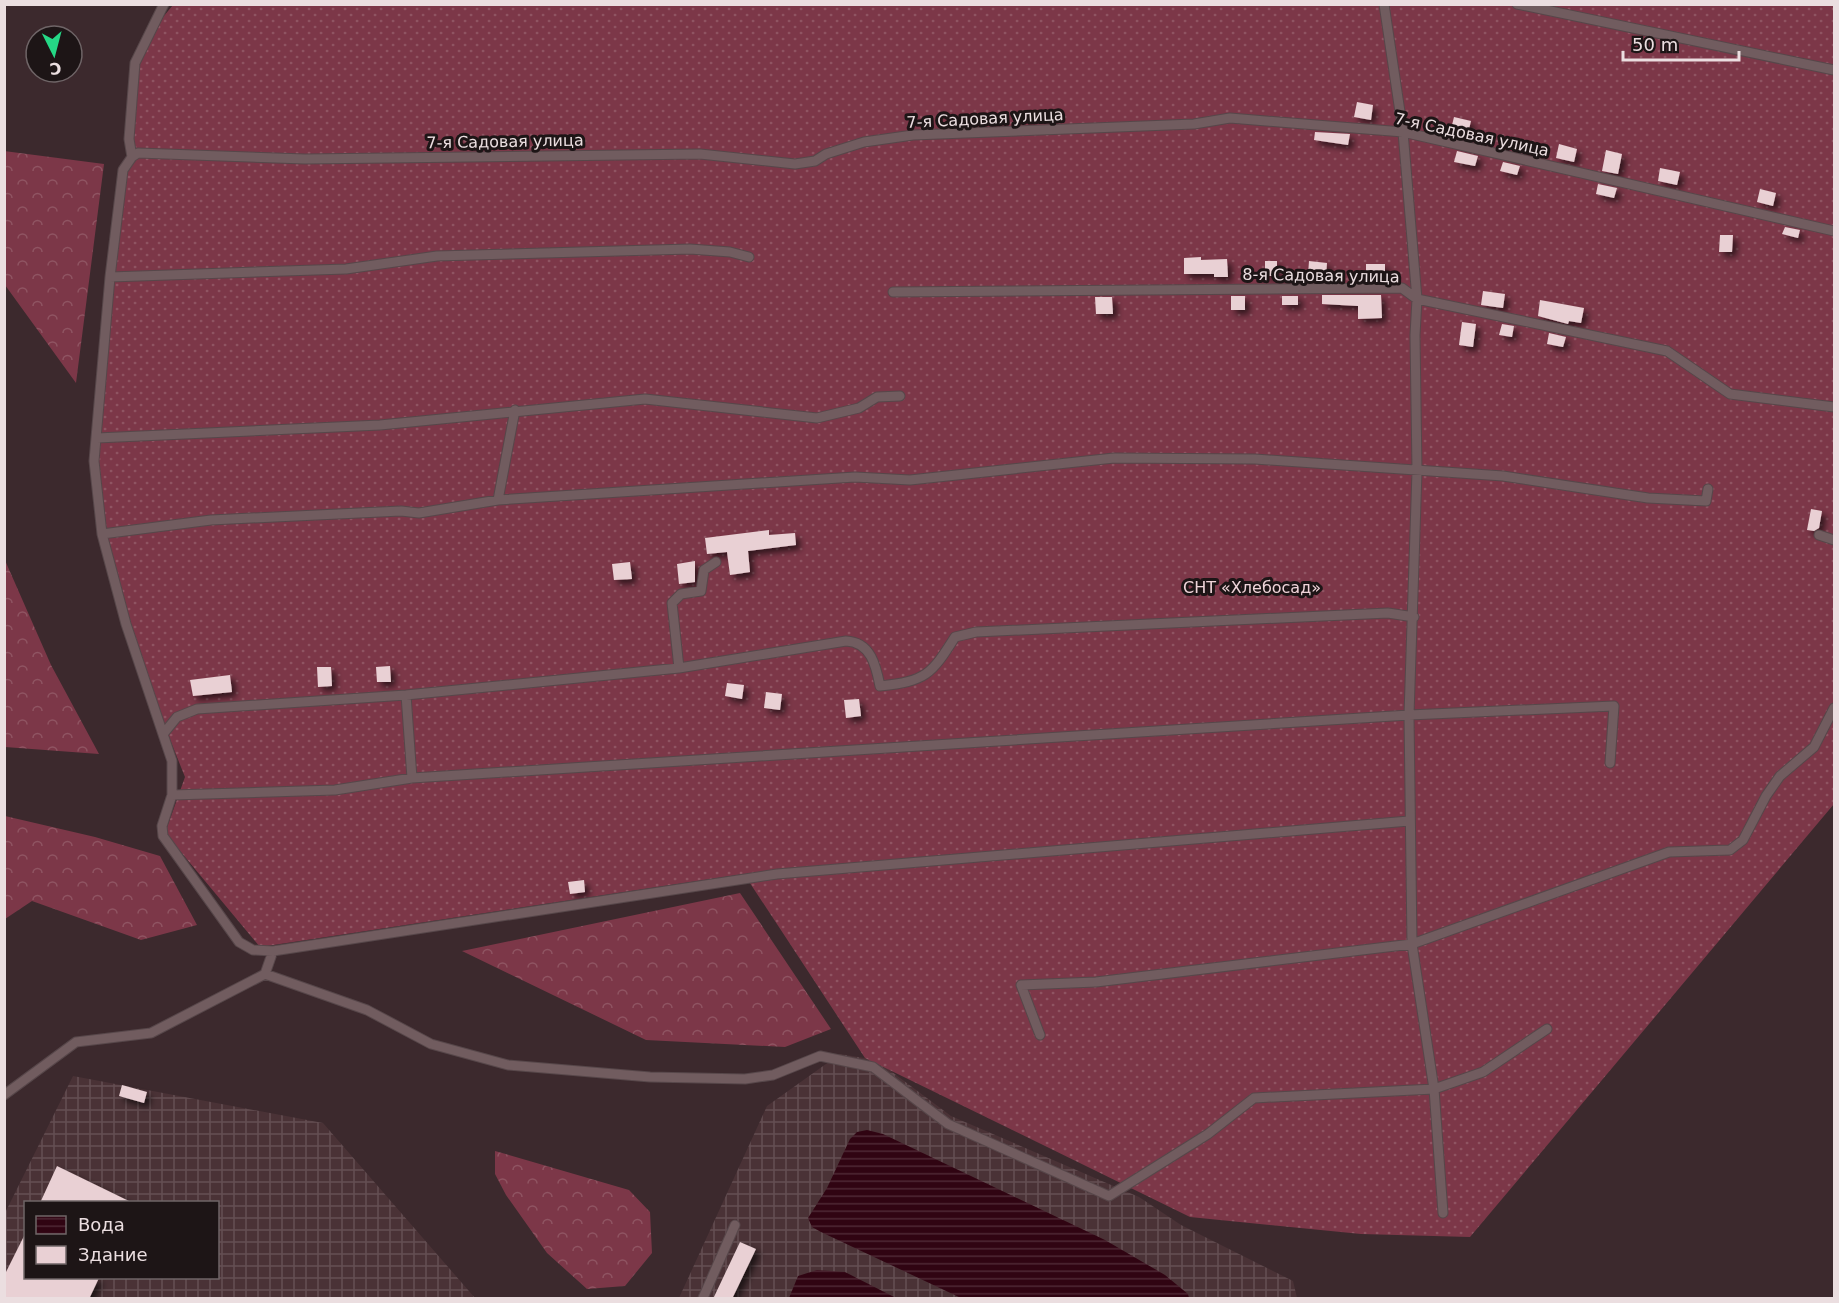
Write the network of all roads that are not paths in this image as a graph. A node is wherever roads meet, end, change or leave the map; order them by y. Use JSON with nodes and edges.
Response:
{"nodes":[{"id":1,"x":164,"y":4,"type":"edge"},
{"id":2,"x":1384,"y":4,"type":"edge"},
{"id":3,"x":1517,"y":4,"type":"edge"},
{"id":4,"x":1834,"y":70,"type":"edge"},
{"id":5,"x":1403,"y":132,"type":"junction"},
{"id":6,"x":132,"y":157,"type":"junction"},
{"id":7,"x":1834,"y":231,"type":"edge"},
{"id":8,"x":749,"y":257,"type":"dead end"},
{"id":9,"x":110,"y":277,"type":"junction"},
{"id":10,"x":893,"y":292,"type":"dead end"},
{"id":11,"x":1417,"y":299,"type":"junction"},
{"id":12,"x":900,"y":396,"type":"dead end"},
{"id":13,"x":1834,"y":407,"type":"edge"},
{"id":14,"x":515,"y":410,"type":"junction"},
{"id":15,"x":97,"y":438,"type":"junction"},
{"id":16,"x":1417,"y":471,"type":"junction"},
{"id":17,"x":1708,"y":489,"type":"dead end"},
{"id":18,"x":498,"y":500,"type":"junction"},
{"id":19,"x":102,"y":534,"type":"junction"},
{"id":20,"x":1819,"y":536,"type":"dead end"},
{"id":21,"x":1834,"y":540,"type":"edge"},
{"id":22,"x":716,"y":562,"type":"dead end"},
{"id":23,"x":1414,"y":617,"type":"junction"},
{"id":24,"x":679,"y":668,"type":"junction"},
{"id":25,"x":406,"y":695,"type":"junction"},
{"id":26,"x":1834,"y":708,"type":"edge"},
{"id":27,"x":1409,"y":715,"type":"junction"},
{"id":28,"x":164,"y":733,"type":"junction"},
{"id":29,"x":1610,"y":763,"type":"dead end"},
{"id":30,"x":412,"y":778,"type":"junction"},
{"id":31,"x":172,"y":795,"type":"junction"},
{"id":32,"x":1409,"y":821,"type":"junction"},
{"id":33,"x":1412,"y":944,"type":"junction"},
{"id":34,"x":273,"y":951,"type":"junction"},
{"id":35,"x":265,"y":974,"type":"junction"},
{"id":36,"x":1547,"y":1029,"type":"dead end"},
{"id":37,"x":1040,"y":1035,"type":"dead end"},
{"id":38,"x":1434,"y":1089,"type":"junction"},
{"id":39,"x":4,"y":1095,"type":"edge"},
{"id":40,"x":1443,"y":1213,"type":"dead end"},
{"id":41,"x":735,"y":1226,"type":"dead end"},
{"id":42,"x":703,"y":1299,"type":"edge"}],
"edges":[{"from":1,"to":6,"type":"lane"},
{"from":2,"to":5,"type":"lane"},
{"from":3,"to":4,"type":"lane"},
{"from":5,"to":6,"type":"lane","name":"7-я Садовая улица"},
{"from":5,"to":7,"type":"lane","name":"7-я Садовая улица"},
{"from":5,"to":11,"type":"lane"},
{"from":6,"to":9,"type":"lane"},
{"from":8,"to":9,"type":"lane"},
{"from":9,"to":15,"type":"lane"},
{"from":10,"to":11,"type":"lane","name":"8-я Садовая улица"},
{"from":11,"to":13,"type":"lane","name":"8-я Садовая улица"},
{"from":11,"to":16,"type":"lane"},
{"from":12,"to":14,"type":"lane"},
{"from":14,"to":15,"type":"lane"},
{"from":14,"to":18,"type":"lane"},
{"from":15,"to":19,"type":"lane"},
{"from":16,"to":17,"type":"lane"},
{"from":16,"to":18,"type":"lane"},
{"from":16,"to":23,"type":"lane"},
{"from":18,"to":19,"type":"lane"},
{"from":19,"to":28,"type":"lane"},
{"from":20,"to":21,"type":"lane"},
{"from":22,"to":24,"type":"lane"},
{"from":23,"to":24,"type":"lane"},
{"from":23,"to":27,"type":"lane"},
{"from":24,"to":25,"type":"lane"},
{"from":25,"to":28,"type":"lane"},
{"from":25,"to":30,"type":"lane"},
{"from":26,"to":33,"type":"lane"},
{"from":27,"to":29,"type":"lane"},
{"from":27,"to":30,"type":"lane"},
{"from":27,"to":32,"type":"lane"},
{"from":28,"to":31,"type":"lane"},
{"from":30,"to":31,"type":"lane"},
{"from":31,"to":34,"type":"lane"},
{"from":32,"to":33,"type":"lane"},
{"from":32,"to":34,"type":"lane"},
{"from":33,"to":37,"type":"lane"},
{"from":33,"to":38,"type":"lane"},
{"from":34,"to":35,"type":"lane"},
{"from":35,"to":38,"type":"lane"},
{"from":35,"to":39,"type":"lane"},
{"from":36,"to":38,"type":"lane"},
{"from":38,"to":40,"type":"lane"},
{"from":41,"to":42,"type":"lane"}]}
